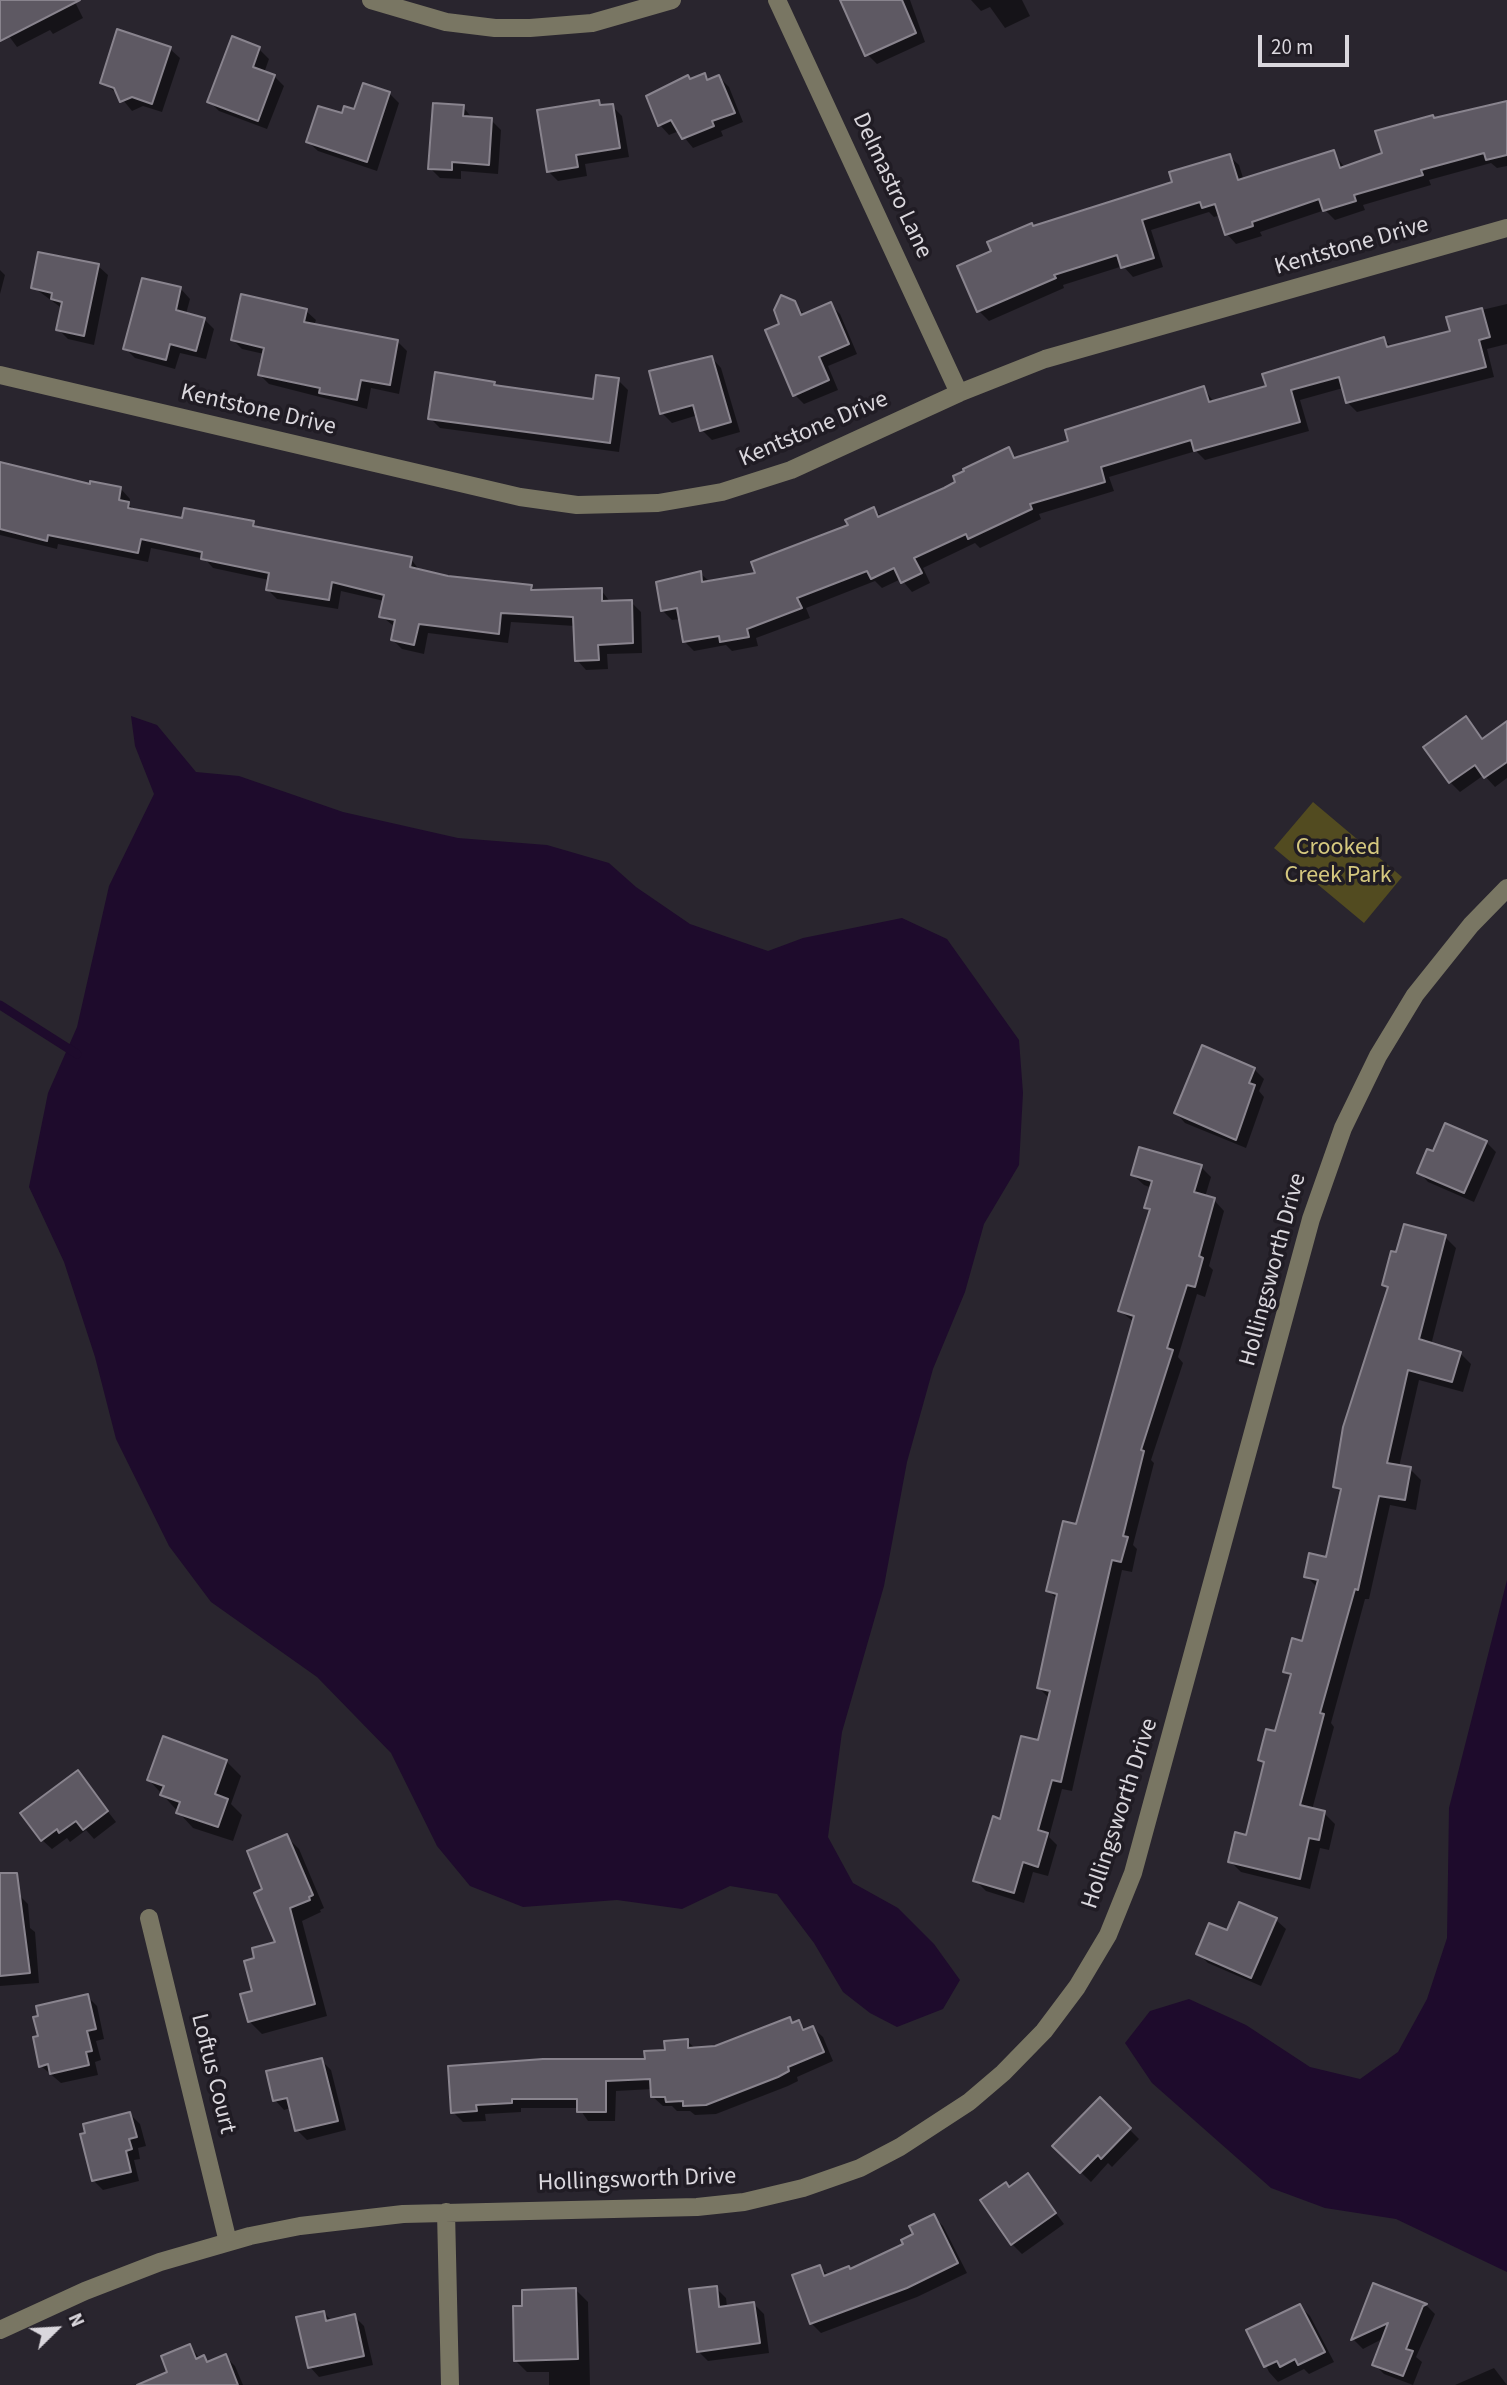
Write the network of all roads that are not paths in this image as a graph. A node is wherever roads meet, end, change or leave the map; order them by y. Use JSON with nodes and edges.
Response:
{"nodes":[{"id":1,"x":370,"y":0,"type":"edge"},
{"id":2,"x":672,"y":0,"type":"edge"},
{"id":3,"x":777,"y":0,"type":"edge"},
{"id":4,"x":1507,"y":228,"type":"edge"},
{"id":5,"x":0,"y":375,"type":"edge"},
{"id":6,"x":959,"y":393,"type":"junction"},
{"id":7,"x":1507,"y":888,"type":"edge"},
{"id":8,"x":149,"y":1918,"type":"dead end"},
{"id":9,"x":446,"y":2212,"type":"junction"},
{"id":10,"x":228,"y":2242,"type":"junction"},
{"id":11,"x":0,"y":2330,"type":"edge"},
{"id":12,"x":450,"y":2385,"type":"edge"}],
"edges":[{"from":1,"to":2,"type":"street"},
{"from":3,"to":6,"type":"street","name":"Delmastro Lane"},
{"from":4,"to":6,"type":"street","name":"Kentstone Drive"},
{"from":5,"to":6,"type":"street","name":"Kentstone Drive"},
{"from":7,"to":9,"type":"street","name":"Hollingsworth Drive"},
{"from":8,"to":10,"type":"street","name":"Loftus Court"},
{"from":9,"to":10,"type":"street","name":"Hollingsworth Drive"},
{"from":9,"to":12,"type":"street"},
{"from":10,"to":11,"type":"street","name":"Hollingsworth Drive"}]}
